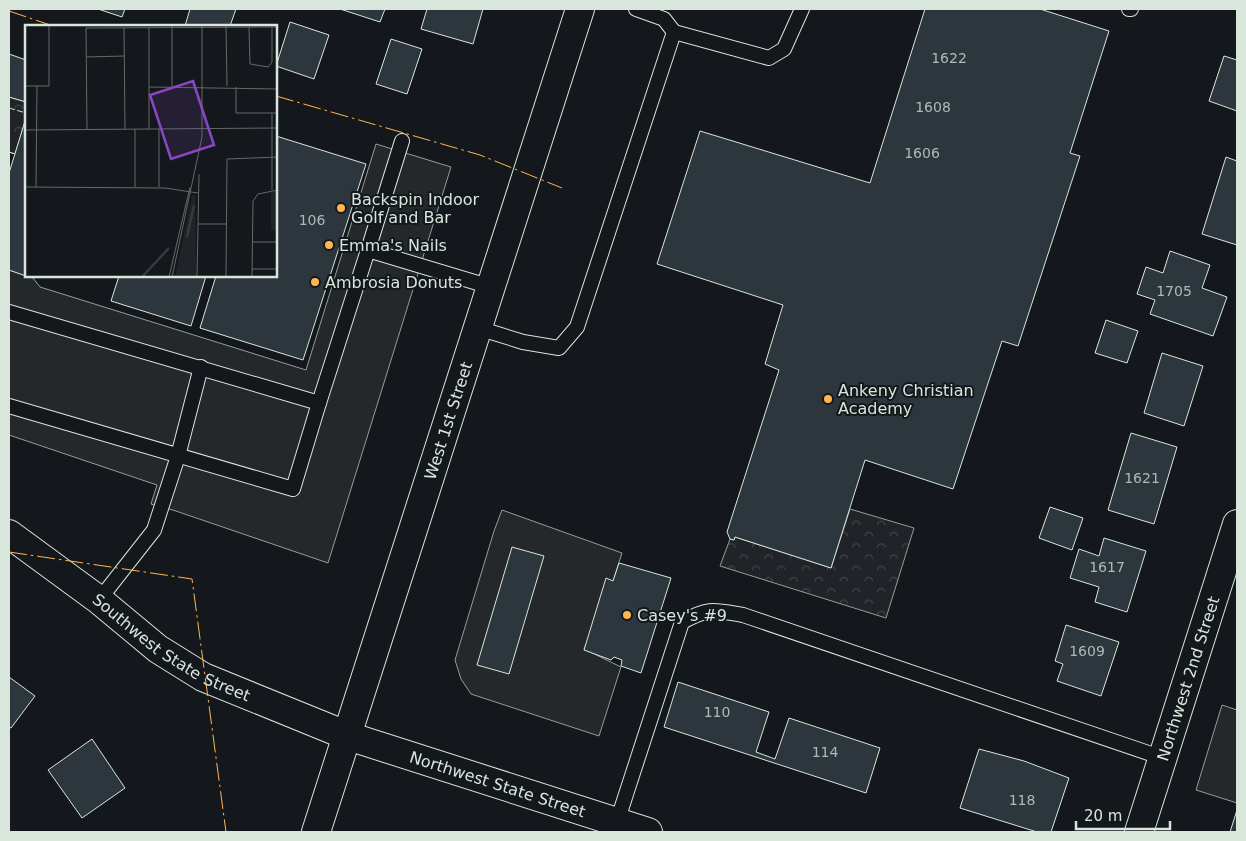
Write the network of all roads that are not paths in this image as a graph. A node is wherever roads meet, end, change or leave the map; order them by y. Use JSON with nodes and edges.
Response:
{"nodes":[{"id":1,"x":580,"y":9,"type":"edge"},
{"id":2,"x":636,"y":9,"type":"edge"},
{"id":3,"x":802,"y":9,"type":"edge"},
{"id":4,"x":674,"y":32,"type":"junction"},
{"id":5,"x":402,"y":141,"type":"dead end"},
{"id":6,"x":368,"y":250,"type":"junction"},
{"id":7,"x":491,"y":288,"type":"junction"},
{"id":8,"x":9,"y":312,"type":"edge"},
{"id":9,"x":478,"y":328,"type":"junction"},
{"id":10,"x":200,"y":367,"type":"junction"},
{"id":11,"x":319,"y":403,"type":"junction"},
{"id":12,"x":9,"y":406,"type":"edge"},
{"id":13,"x":178,"y":456,"type":"junction"},
{"id":14,"x":1237,"y":524,"type":"edge"},
{"id":15,"x":9,"y":534,"type":"edge"},
{"id":16,"x":99,"y":600,"type":"junction"},
{"id":17,"x":348,"y":736,"type":"junction"},
{"id":18,"x":1163,"y":758,"type":"junction"},
{"id":19,"x":617,"y":822,"type":"junction"},
{"id":20,"x":316,"y":832,"type":"edge"},
{"id":21,"x":648,"y":832,"type":"edge"},
{"id":22,"x":1140,"y":832,"type":"edge"}],
"edges":[{"from":1,"to":7,"type":"main road","name":"West 1st Street"},
{"from":2,"to":4,"type":"lane"},
{"from":3,"to":4,"type":"lane"},
{"from":4,"to":9,"type":"lane"},
{"from":5,"to":6,"type":"lane"},
{"from":6,"to":7,"type":"lane"},
{"from":6,"to":11,"type":"lane"},
{"from":7,"to":9,"type":"main road","name":"West 1st Street"},
{"from":8,"to":10,"type":"lane"},
{"from":9,"to":17,"type":"main road","name":"West 1st Street"},
{"from":10,"to":11,"type":"lane"},
{"from":10,"to":13,"type":"lane"},
{"from":11,"to":13,"type":"lane"},
{"from":12,"to":13,"type":"lane"},
{"from":13,"to":16,"type":"lane"},
{"from":14,"to":18,"type":"main road","name":"Northwest 2nd Street"},
{"from":15,"to":16,"type":"main road","name":"Southwest State Street"},
{"from":16,"to":17,"type":"main road","name":"Southwest State Street"},
{"from":17,"to":19,"type":"main road","name":"Northwest State Street"},
{"from":17,"to":20,"type":"main road","name":"West 1st Street"},
{"from":18,"to":19,"type":"lane"},
{"from":18,"to":22,"type":"main road","name":"Northwest 2nd Street"},
{"from":19,"to":21,"type":"main road","name":"Northwest State Street"}]}
